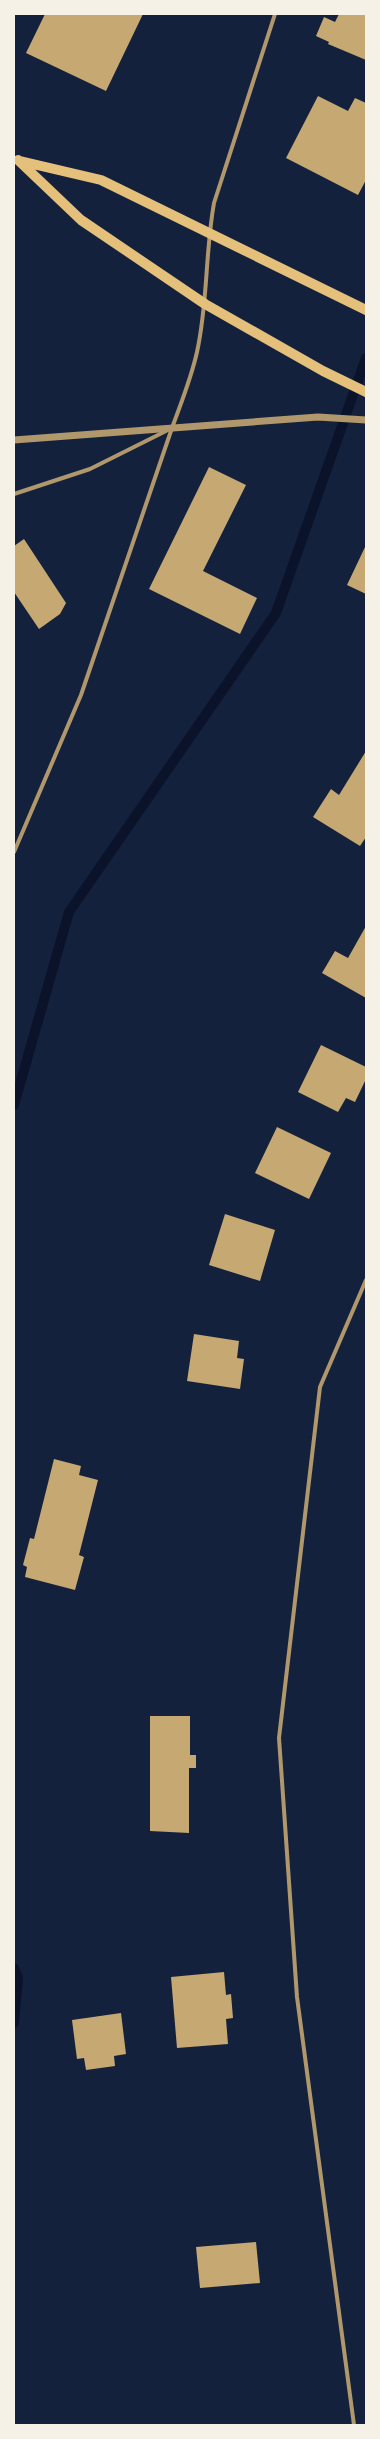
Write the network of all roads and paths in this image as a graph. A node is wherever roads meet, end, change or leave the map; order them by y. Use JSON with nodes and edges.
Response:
{"nodes":[{"id":1,"x":275,"y":14,"type":"edge"},
{"id":2,"x":16,"y":159,"type":"edge"},
{"id":3,"x":209,"y":232,"type":"junction"},
{"id":4,"x":205,"y":304,"type":"junction"},
{"id":5,"x":366,"y":310,"type":"edge"},
{"id":6,"x":366,"y":392,"type":"edge"},
{"id":7,"x":366,"y":420,"type":"edge"},
{"id":8,"x":172,"y":428,"type":"junction"},
{"id":9,"x":14,"y":440,"type":"edge"},
{"id":10,"x":14,"y":494,"type":"edge"},
{"id":11,"x":14,"y":852,"type":"edge"},
{"id":12,"x":366,"y":1280,"type":"edge"},
{"id":13,"x":354,"y":2425,"type":"edge"}],
"edges":[{"from":1,"to":3,"type":"street"},
{"from":2,"to":3,"type":"main road"},
{"from":2,"to":4,"type":"main road"},
{"from":3,"to":4,"type":"street"},
{"from":3,"to":5,"type":"main road"},
{"from":4,"to":6,"type":"main road"},
{"from":4,"to":8,"type":"street"},
{"from":7,"to":8,"type":"street"},
{"from":8,"to":9,"type":"street"},
{"from":8,"to":10,"type":"street"},
{"from":8,"to":11,"type":"street"},
{"from":12,"to":13,"type":"street"}]}
